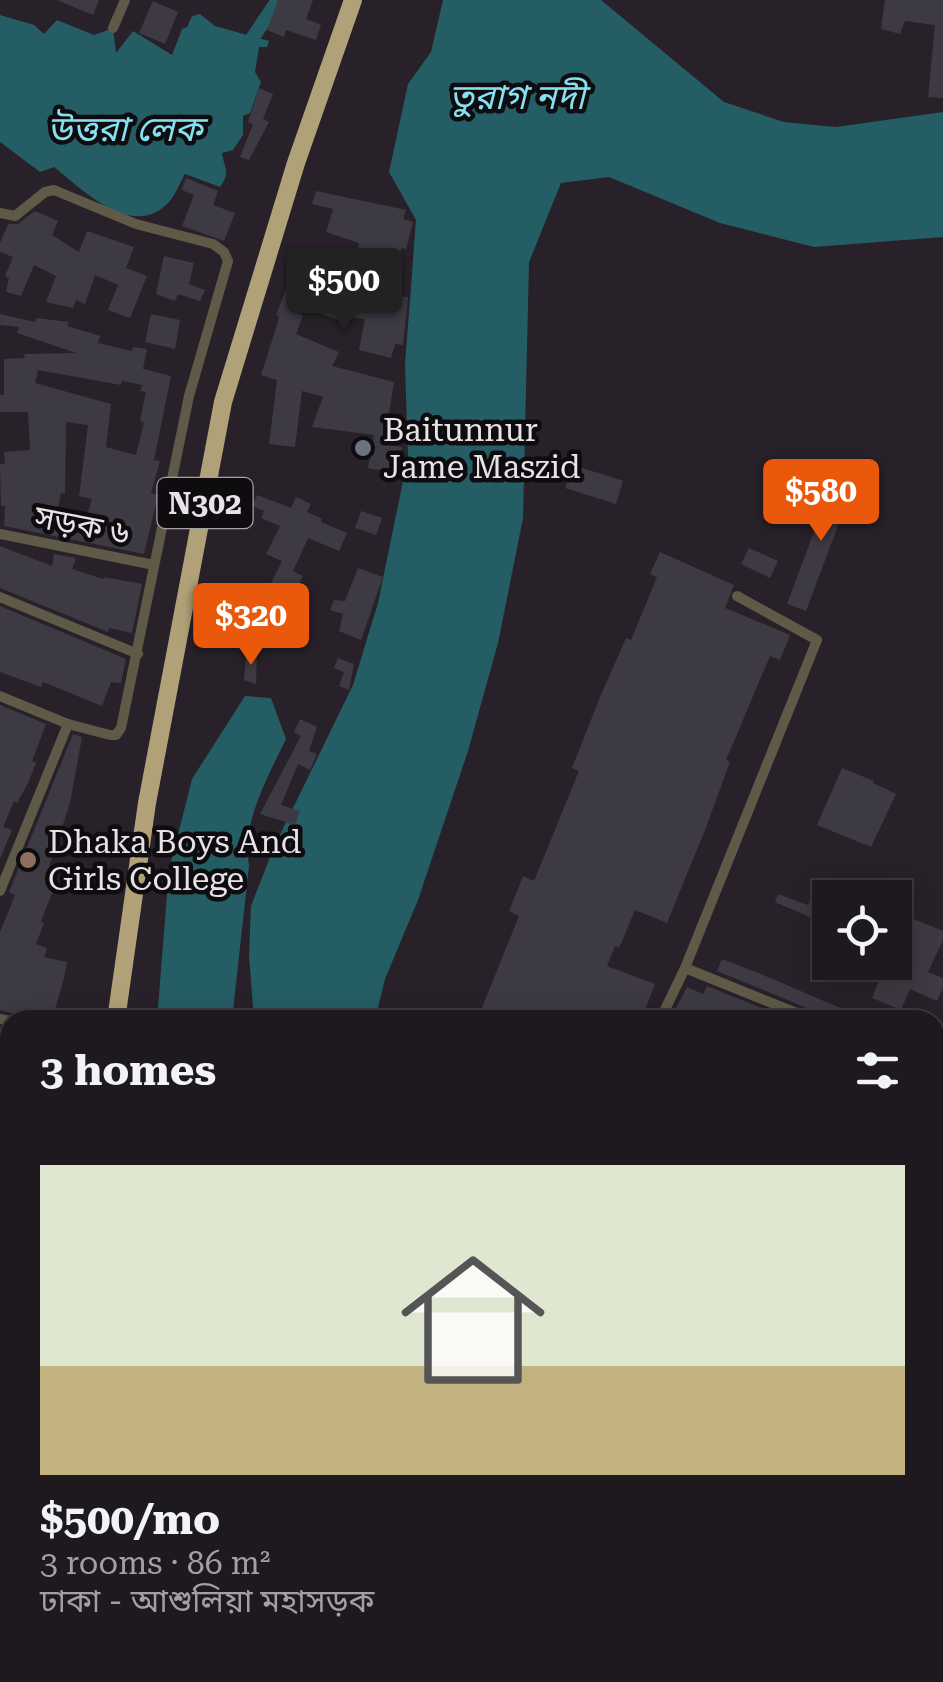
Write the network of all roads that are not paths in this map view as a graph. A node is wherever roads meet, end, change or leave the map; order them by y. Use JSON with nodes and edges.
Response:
{"nodes":[{"id":1,"x":125,"y":0,"type":"edge"},
{"id":2,"x":353,"y":0,"type":"edge"},
{"id":3,"x":113,"y":28,"type":"dead end"},
{"id":4,"x":0,"y":213,"type":"edge"},
{"id":5,"x":0,"y":534,"type":"edge"},
{"id":6,"x":154,"y":565,"type":"junction"},
{"id":7,"x":737,"y":596,"type":"dead end"},
{"id":8,"x":0,"y":597,"type":"edge"},
{"id":9,"x":138,"y":654,"type":"junction"},
{"id":10,"x":0,"y":696,"type":"edge"},
{"id":11,"x":68,"y":724,"type":"junction"},
{"id":12,"x":0,"y":891,"type":"edge"},
{"id":13,"x":684,"y":968,"type":"junction"},
{"id":14,"x":117,"y":1010,"type":"edge"},
{"id":15,"x":665,"y":1010,"type":"edge"},
{"id":16,"x":789,"y":1010,"type":"edge"}],
"edges":[{"from":1,"to":3,"type":"street"},
{"from":2,"to":14,"type":"highway","number":"N302"},
{"from":4,"to":6,"type":"street"},
{"from":5,"to":6,"type":"street","name":"সড়ক ৬"},
{"from":6,"to":9,"type":"street"},
{"from":7,"to":13,"type":"street"},
{"from":8,"to":9,"type":"street"},
{"from":9,"to":11,"type":"street"},
{"from":10,"to":11,"type":"street"},
{"from":11,"to":12,"type":"street"},
{"from":13,"to":15,"type":"street"},
{"from":13,"to":16,"type":"street"}]}
